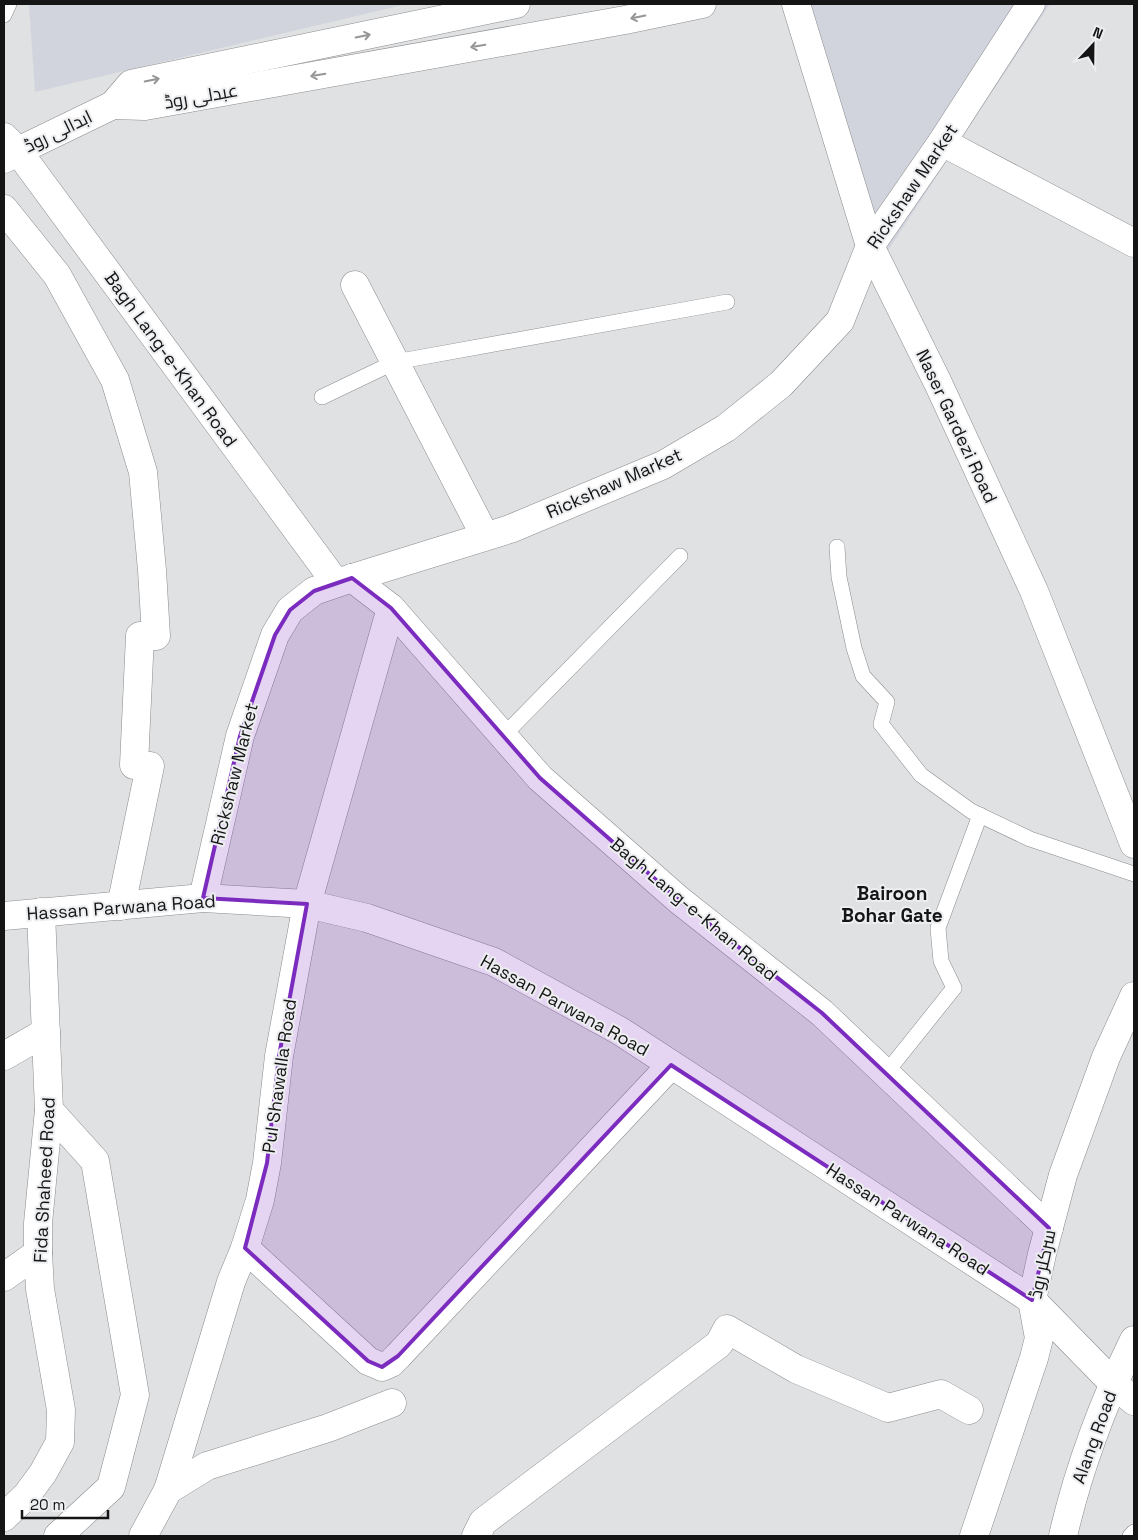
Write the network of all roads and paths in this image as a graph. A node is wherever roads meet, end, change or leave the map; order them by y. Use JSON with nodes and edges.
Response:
{"nodes":[{"id":1,"x":9,"y":4,"type":"edge"},
{"id":2,"x":516,"y":4,"type":"edge"},
{"id":3,"x":702,"y":4,"type":"edge"},
{"id":4,"x":796,"y":4,"type":"edge"},
{"id":5,"x":1031,"y":4,"type":"edge"},
{"id":6,"x":4,"y":14,"type":"edge"},
{"id":7,"x":113,"y":105,"type":"junction"},
{"id":8,"x":942,"y":142,"type":"junction"},
{"id":9,"x":9,"y":149,"type":"edge"},
{"id":10,"x":4,"y":209,"type":"edge"},
{"id":11,"x":1134,"y":243,"type":"edge"},
{"id":12,"x":870,"y":246,"type":"junction"},
{"id":13,"x":355,"y":285,"type":"dead end"},
{"id":14,"x":727,"y":302,"type":"dead end"},
{"id":15,"x":395,"y":362,"type":"junction"},
{"id":16,"x":322,"y":397,"type":"dead end"},
{"id":17,"x":486,"y":536,"type":"junction"},
{"id":18,"x":837,"y":547,"type":"dead end"},
{"id":19,"x":680,"y":556,"type":"dead end"},
{"id":20,"x":344,"y":580,"type":"junction"},
{"id":21,"x":391,"y":608,"type":"junction"},
{"id":22,"x":503,"y":736,"type":"junction"},
{"id":23,"x":980,"y":815,"type":"junction"},
{"id":24,"x":1134,"y":844,"type":"edge"},
{"id":25,"x":1134,"y":874,"type":"edge"},
{"id":26,"x":203,"y":898,"type":"junction"},
{"id":27,"x":308,"y":904,"type":"junction"},
{"id":28,"x":121,"y":906,"type":"junction"},
{"id":29,"x":41,"y":912,"type":"junction"},
{"id":30,"x":4,"y":916,"type":"edge"},
{"id":31,"x":1134,"y":996,"type":"edge"},
{"id":32,"x":46,"y":1032,"type":"junction"},
{"id":33,"x":4,"y":1056,"type":"edge"},
{"id":34,"x":671,"y":1065,"type":"junction"},
{"id":35,"x":886,"y":1073,"type":"junction"},
{"id":36,"x":49,"y":1110,"type":"junction"},
{"id":37,"x":1049,"y":1228,"type":"junction"},
{"id":38,"x":245,"y":1248,"type":"junction"},
{"id":39,"x":38,"y":1253,"type":"junction"},
{"id":40,"x":4,"y":1276,"type":"edge"},
{"id":41,"x":1032,"y":1300,"type":"junction"},
{"id":42,"x":1134,"y":1340,"type":"edge"},
{"id":43,"x":1113,"y":1383,"type":"junction"},
{"id":44,"x":1134,"y":1401,"type":"edge"},
{"id":45,"x":392,"y":1403,"type":"dead end"},
{"id":46,"x":969,"y":1410,"type":"dead end"},
{"id":47,"x":168,"y":1490,"type":"junction"},
{"id":48,"x":4,"y":1517,"type":"edge"},
{"id":49,"x":1134,"y":1532,"type":"edge"},
{"id":50,"x":58,"y":1536,"type":"edge"},
{"id":51,"x":143,"y":1536,"type":"edge"},
{"id":52,"x":476,"y":1536,"type":"edge"},
{"id":53,"x":974,"y":1536,"type":"edge"},
{"id":54,"x":1063,"y":1536,"type":"edge"},
{"id":55,"x":1130,"y":1536,"type":"edge"}],
"edges":[{"from":1,"to":6,"type":"lane"},
{"from":7,"to":2,"type":"street","name":"عبدلی روڈ","one_way":true},
{"from":3,"to":7,"type":"street","name":"عبدلی روڈ","one_way":true},
{"from":4,"to":12,"type":"street","name":"Naser Gardezi Road"},
{"from":5,"to":8,"type":"street","name":"Rickshaw Market"},
{"from":7,"to":9,"type":"street","name":"ابدالی روڈ"},
{"from":8,"to":11,"type":"street"},
{"from":8,"to":12,"type":"street","name":"Rickshaw Market"},
{"from":9,"to":20,"type":"street","name":"Bagh Lang-e-Khan Road"},
{"from":10,"to":28,"type":"street"},
{"from":12,"to":17,"type":"street","name":"Rickshaw Market"},
{"from":12,"to":24,"type":"street","name":"Naser Gardezi Road"},
{"from":13,"to":15,"type":"street"},
{"from":14,"to":15,"type":"lane"},
{"from":15,"to":16,"type":"lane"},
{"from":15,"to":17,"type":"street"},
{"from":17,"to":20,"type":"street","name":"Rickshaw Market"},
{"from":18,"to":23,"type":"lane"},
{"from":19,"to":22,"type":"lane"},
{"from":20,"to":21,"type":"street","name":"Bagh Lang-e-Khan Road"},
{"from":20,"to":26,"type":"street","name":"Rickshaw Market"},
{"from":21,"to":22,"type":"street","name":"Bagh Lang-e-Khan Road"},
{"from":21,"to":27,"type":"street","name":"Pul Shawalla Road"},
{"from":22,"to":35,"type":"street","name":"Bagh Lang-e-Khan Road"},
{"from":23,"to":25,"type":"lane"},
{"from":23,"to":35,"type":"lane"},
{"from":26,"to":27,"type":"street","name":"Hassan Parwana Road"},
{"from":26,"to":28,"type":"street","name":"Hassan Parwana Road"},
{"from":27,"to":34,"type":"street","name":"Hassan Parwana Road"},
{"from":27,"to":38,"type":"street","name":"Pul Shawalla Road"},
{"from":28,"to":29,"type":"street","name":"Hassan Parwana Road"},
{"from":29,"to":30,"type":"street","name":"Hassan Parwana Road"},
{"from":29,"to":32,"type":"street","name":"Fida Shaheed Road"},
{"from":31,"to":37,"type":"street","name":"سرکلر روڈ"},
{"from":32,"to":33,"type":"street"},
{"from":32,"to":36,"type":"street","name":"Fida Shaheed Road"},
{"from":34,"to":38,"type":"street"},
{"from":34,"to":41,"type":"street","name":"Hassan Parwana Road"},
{"from":35,"to":37,"type":"street","name":"Bagh Lang-e-Khan Road"},
{"from":36,"to":39,"type":"street","name":"Fida Shaheed Road"},
{"from":36,"to":50,"type":"street"},
{"from":37,"to":41,"type":"street","name":"سرکلر روڈ"},
{"from":38,"to":47,"type":"street","name":"Pul Shawalla Road"},
{"from":39,"to":40,"type":"street"},
{"from":39,"to":48,"type":"street","name":"Fida Shaheed Road"},
{"from":41,"to":43,"type":"street","name":"Hassan Parwana Road"},
{"from":41,"to":53,"type":"street","name":"سرکلر روڈ"},
{"from":42,"to":43,"type":"street","name":"Alang Road"},
{"from":43,"to":44,"type":"street","name":"Hassan Parwana Road"},
{"from":43,"to":54,"type":"street","name":"Alang Road"},
{"from":45,"to":47,"type":"street"},
{"from":46,"to":52,"type":"street"},
{"from":47,"to":51,"type":"street","name":"Pul Shawalla Road"},
{"from":49,"to":55,"type":"lane"}]}
